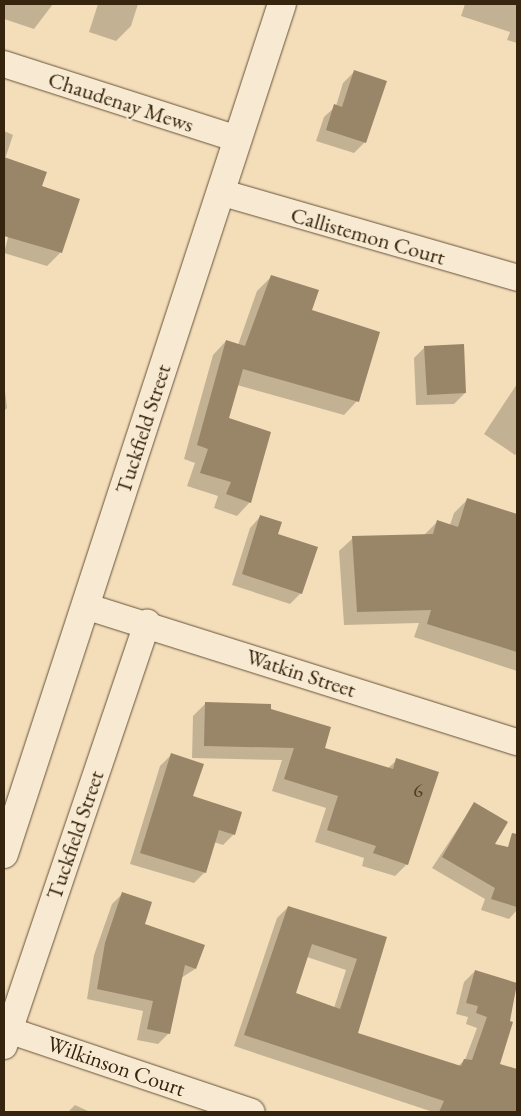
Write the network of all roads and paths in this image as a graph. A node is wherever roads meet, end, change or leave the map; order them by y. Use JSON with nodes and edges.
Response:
{"nodes":[{"id":1,"x":282,"y":4,"type":"edge"},
{"id":2,"x":4,"y":64,"type":"edge"},
{"id":3,"x":237,"y":139,"type":"junction"},
{"id":4,"x":220,"y":192,"type":"junction"},
{"id":5,"x":517,"y":278,"type":"edge"},
{"id":6,"x":85,"y":606,"type":"junction"},
{"id":7,"x":147,"y":624,"type":"junction"},
{"id":8,"x":517,"y":742,"type":"edge"},
{"id":9,"x":4,"y":854,"type":"edge"},
{"id":10,"x":6,"y":1038,"type":"edge"},
{"id":11,"x":252,"y":1112,"type":"edge"}],
"edges":[{"from":1,"to":3,"type":"main road","name":"Tuckfield Street"},
{"from":2,"to":3,"type":"street","name":"Chaudenay Mews"},
{"from":3,"to":4,"type":"main road","name":"Tuckfield Street"},
{"from":4,"to":5,"type":"street","name":"Callistemon Court"},
{"from":4,"to":6,"type":"main road","name":"Tuckfield Street"},
{"from":6,"to":7,"type":"street","name":"Watkin Street"},
{"from":6,"to":9,"type":"main road","name":"Tuckfield Street"},
{"from":7,"to":8,"type":"street","name":"Watkin Street"},
{"from":7,"to":10,"type":"street","name":"Tuckfield Street"},
{"from":10,"to":11,"type":"street","name":"Wilkinson Court"}]}
